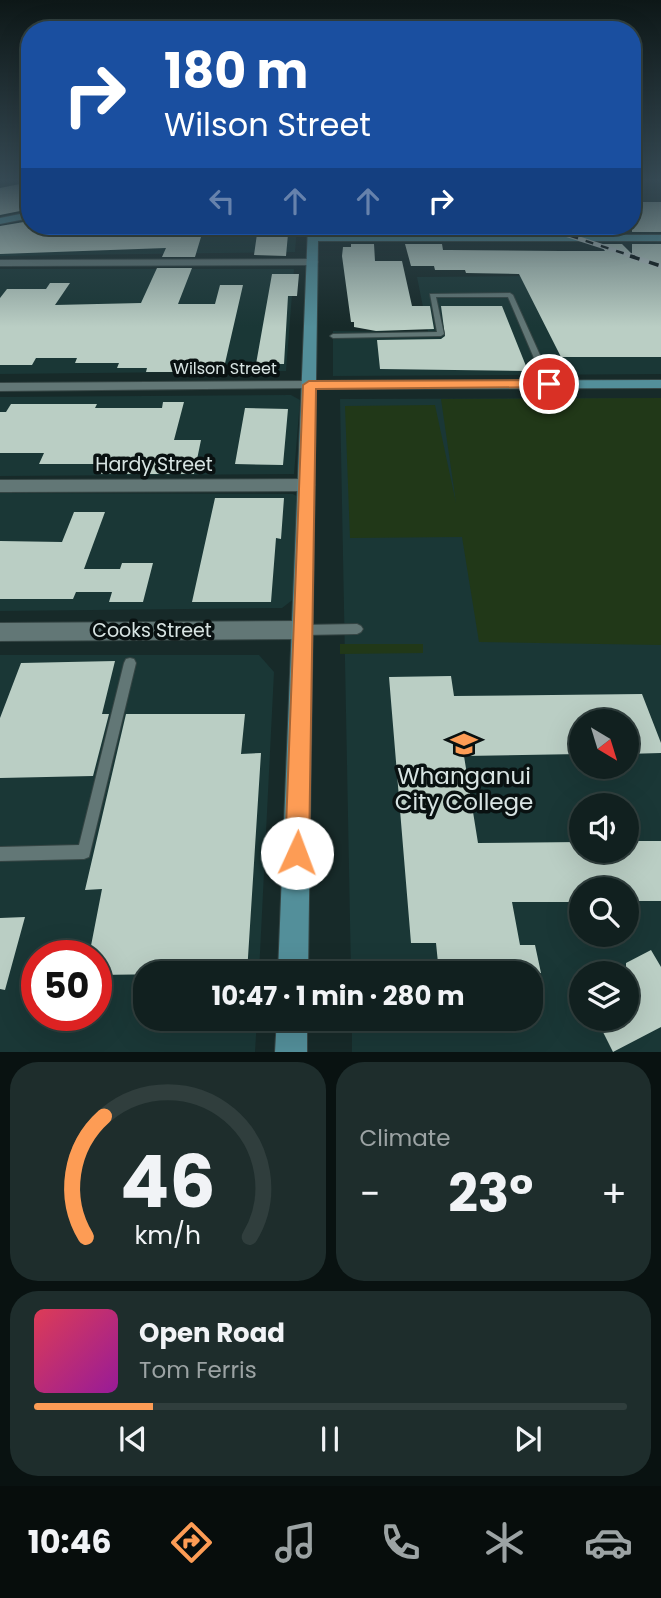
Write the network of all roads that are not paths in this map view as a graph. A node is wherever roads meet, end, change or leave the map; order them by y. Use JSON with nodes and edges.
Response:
{"nodes":[{"id":1,"x":313,"y":235,"type":"edge"},
{"id":2,"x":487,"y":235,"type":"edge"},
{"id":3,"x":661,"y":238,"type":"edge"},
{"id":4,"x":313,"y":262,"type":"junction"},
{"id":5,"x":0,"y":263,"type":"edge"},
{"id":6,"x":333,"y":336,"type":"dead end"},
{"id":7,"x":549,"y":384,"type":"junction"},
{"id":8,"x":661,"y":384,"type":"edge"},
{"id":9,"x":309,"y":385,"type":"junction"},
{"id":10,"x":0,"y":387,"type":"edge"},
{"id":11,"x":307,"y":485,"type":"junction"},
{"id":12,"x":0,"y":486,"type":"edge"},
{"id":13,"x":303,"y":629,"type":"junction"},
{"id":14,"x":358,"y":629,"type":"dead end"},
{"id":15,"x":0,"y":632,"type":"edge"},
{"id":16,"x":130,"y":663,"type":"dead end"},
{"id":17,"x":0,"y":854,"type":"edge"},
{"id":18,"x":293,"y":961,"type":"edge"},
{"id":19,"x":292,"y":1031,"type":"edge"},
{"id":20,"x":291,"y":1052,"type":"edge"}],
"edges":[{"from":1,"to":4,"type":"main road"},
{"from":2,"to":3,"type":"main road"},
{"from":4,"to":5,"type":"street"},
{"from":4,"to":9,"type":"main road"},
{"from":6,"to":7,"type":"lane"},
{"from":7,"to":8,"type":"main road","name":"Wilson Street"},
{"from":7,"to":9,"type":"main road","name":"Wilson Street"},
{"from":9,"to":10,"type":"street","name":"Wilson Street"},
{"from":9,"to":11,"type":"main road"},
{"from":11,"to":12,"type":"street","name":"Hardy Street"},
{"from":11,"to":13,"type":"main road"},
{"from":13,"to":14,"type":"lane"},
{"from":13,"to":15,"type":"street","name":"Cooks Street"},
{"from":13,"to":18,"type":"main road"},
{"from":16,"to":17,"type":"lane"},
{"from":19,"to":20,"type":"main road"}]}
